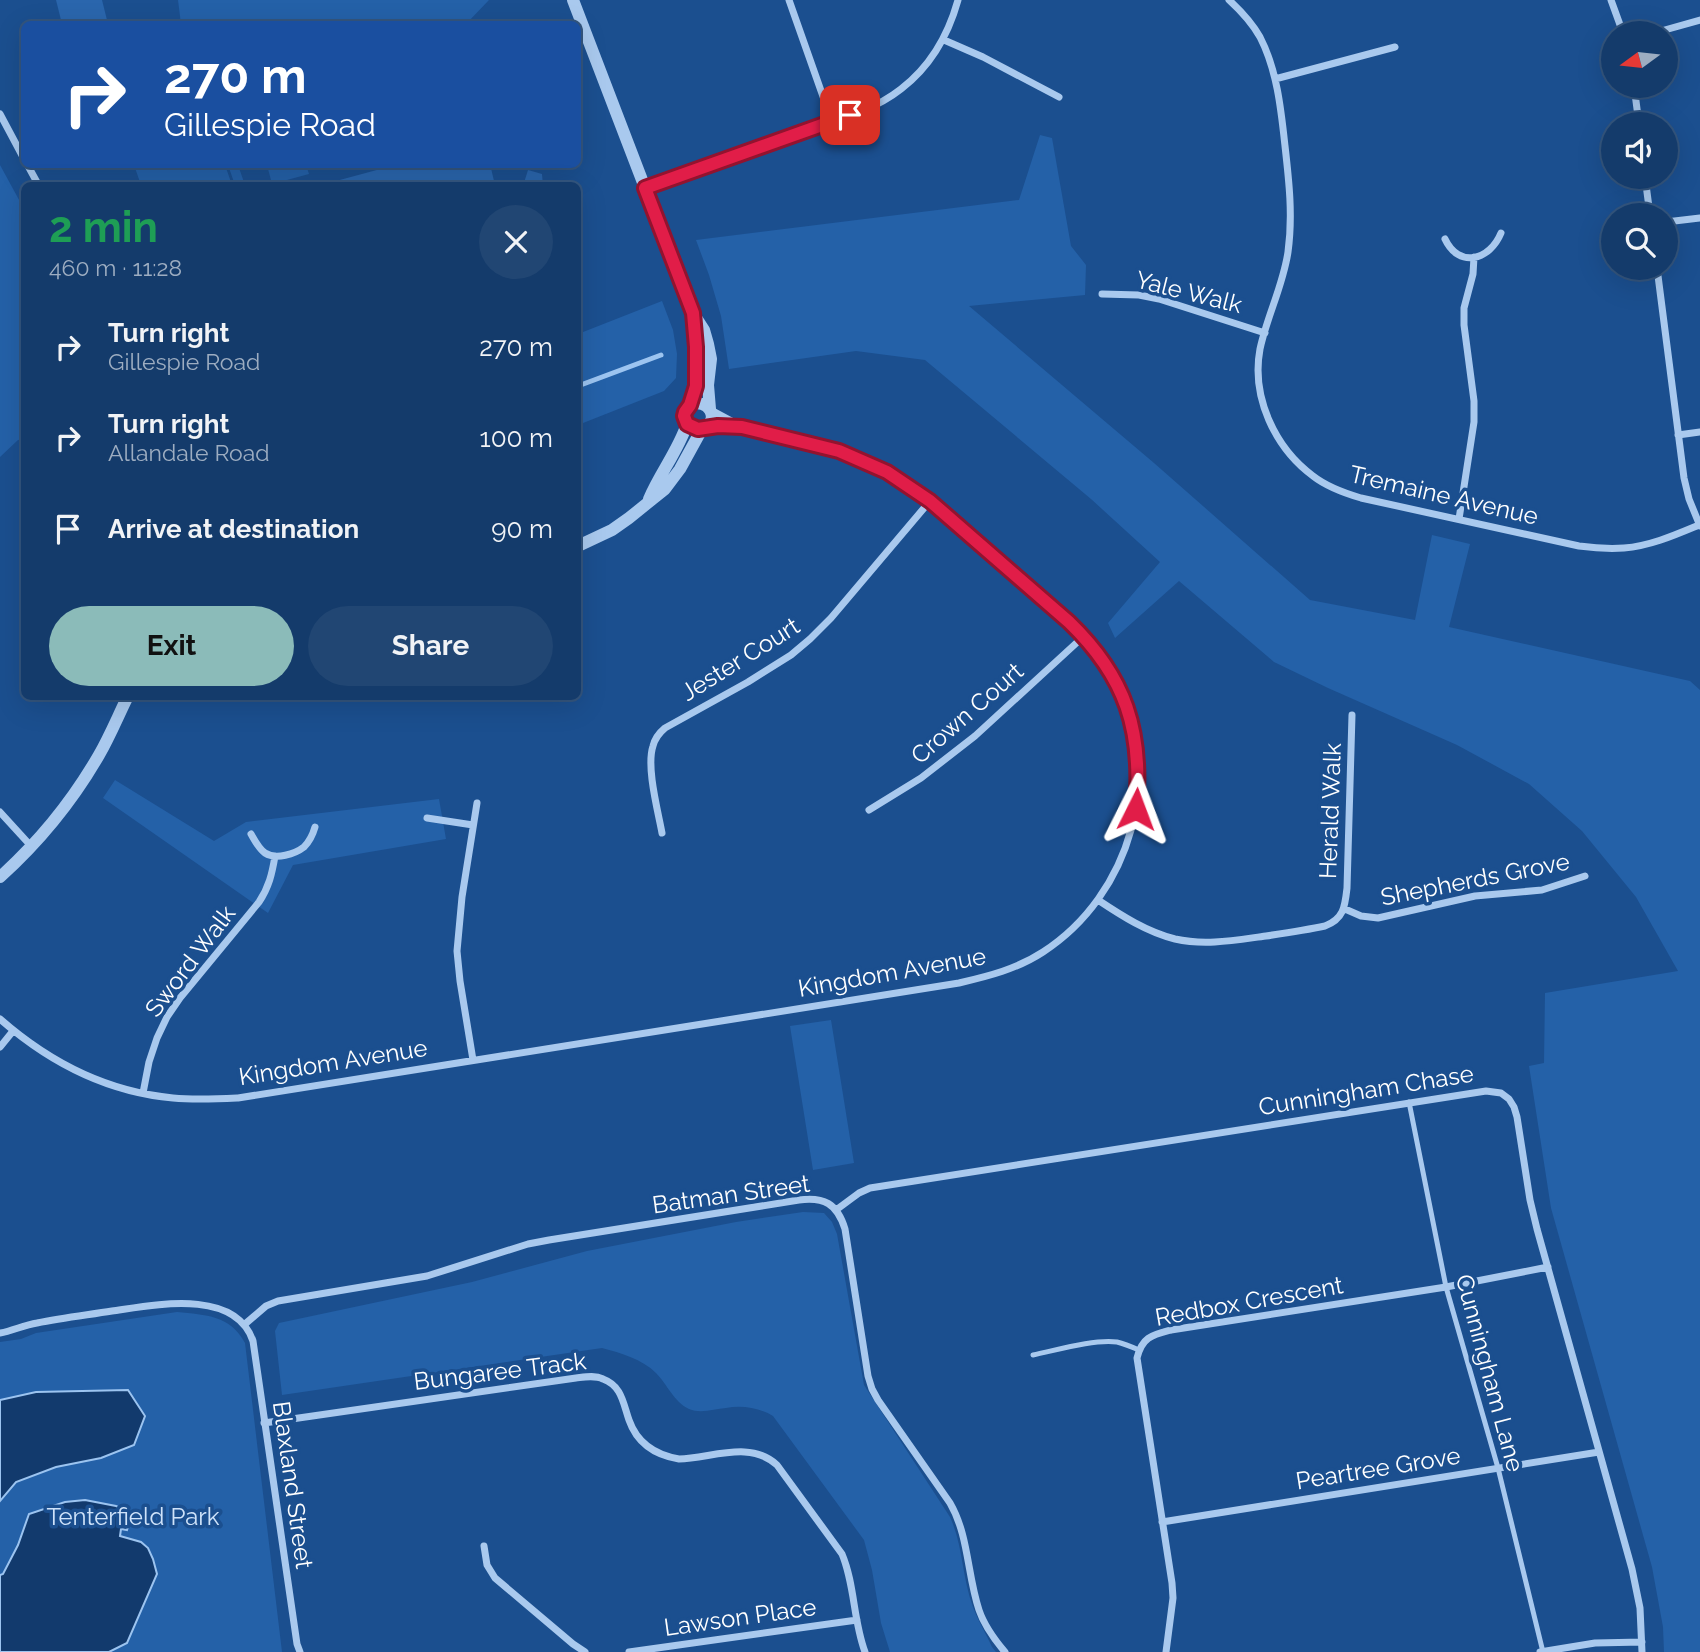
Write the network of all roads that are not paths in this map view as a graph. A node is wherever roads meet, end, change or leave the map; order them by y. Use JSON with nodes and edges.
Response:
{"nodes":[{"id":1,"x":573,"y":0,"type":"edge"},
{"id":2,"x":789,"y":0,"type":"edge"},
{"id":3,"x":958,"y":0,"type":"edge"},
{"id":4,"x":1229,"y":0,"type":"edge"},
{"id":5,"x":1611,"y":0,"type":"edge"},
{"id":6,"x":1700,"y":20,"type":"edge"},
{"id":7,"x":1619,"y":21,"type":"edge"},
{"id":8,"x":1678,"y":26,"type":"edge"},
{"id":9,"x":944,"y":40,"type":"junction"},
{"id":10,"x":1395,"y":47,"type":"dead end"},
{"id":11,"x":1275,"y":79,"type":"junction"},
{"id":12,"x":1059,"y":97,"type":"dead end"},
{"id":13,"x":0,"y":114,"type":"edge"},
{"id":14,"x":832,"y":122,"type":"junction"},
{"id":15,"x":21,"y":153,"type":"edge"},
{"id":16,"x":645,"y":188,"type":"junction"},
{"id":17,"x":1700,"y":218,"type":"edge"},
{"id":18,"x":1678,"y":221,"type":"edge"},
{"id":19,"x":1501,"y":233,"type":"dead end"},
{"id":20,"x":1445,"y":239,"type":"dead end"},
{"id":21,"x":1474,"y":257,"type":"junction"},
{"id":22,"x":1659,"y":280,"type":"edge"},
{"id":23,"x":1101,"y":294,"type":"dead end"},
{"id":24,"x":693,"y":313,"type":"junction"},
{"id":25,"x":1265,"y":332,"type":"junction"},
{"id":26,"x":690,"y":405,"type":"junction"},
{"id":27,"x":710,"y":410,"type":"junction"},
{"id":28,"x":687,"y":424,"type":"junction"},
{"id":29,"x":742,"y":427,"type":"junction"},
{"id":30,"x":703,"y":428,"type":"junction"},
{"id":31,"x":1700,"y":432,"type":"edge"},
{"id":32,"x":1678,"y":435,"type":"junction"},
{"id":33,"x":930,"y":501,"type":"junction"},
{"id":34,"x":647,"y":502,"type":"junction"},
{"id":35,"x":1459,"y":519,"type":"junction"},
{"id":36,"x":1700,"y":526,"type":"edge"},
{"id":37,"x":581,"y":545,"type":"edge"},
{"id":38,"x":1084,"y":636,"type":"junction"},
{"id":39,"x":126,"y":700,"type":"edge"},
{"id":40,"x":1352,"y":715,"type":"dead end"},
{"id":41,"x":477,"y":803,"type":"dead end"},
{"id":42,"x":869,"y":810,"type":"dead end"},
{"id":43,"x":0,"y":812,"type":"edge"},
{"id":44,"x":427,"y":818,"type":"dead end"},
{"id":45,"x":473,"y":825,"type":"junction"},
{"id":46,"x":316,"y":827,"type":"dead end"},
{"id":47,"x":662,"y":833,"type":"dead end"},
{"id":48,"x":251,"y":834,"type":"dead end"},
{"id":49,"x":31,"y":846,"type":"junction"},
{"id":50,"x":275,"y":856,"type":"junction"},
{"id":51,"x":1585,"y":876,"type":"dead end"},
{"id":52,"x":0,"y":877,"type":"edge"},
{"id":53,"x":1098,"y":900,"type":"junction"},
{"id":54,"x":1345,"y":909,"type":"junction"},
{"id":55,"x":0,"y":1019,"type":"edge"},
{"id":56,"x":13,"y":1031,"type":"junction"},
{"id":57,"x":0,"y":1047,"type":"edge"},
{"id":58,"x":473,"y":1060,"type":"junction"},
{"id":59,"x":144,"y":1093,"type":"junction"},
{"id":60,"x":1409,"y":1102,"type":"junction"},
{"id":61,"x":836,"y":1210,"type":"junction"},
{"id":62,"x":1548,"y":1267,"type":"junction"},
{"id":63,"x":1446,"y":1287,"type":"junction"},
{"id":64,"x":244,"y":1324,"type":"junction"},
{"id":65,"x":0,"y":1333,"type":"edge"},
{"id":66,"x":1139,"y":1350,"type":"junction"},
{"id":67,"x":1033,"y":1355,"type":"dead end"},
{"id":68,"x":264,"y":1423,"type":"junction"},
{"id":69,"x":1600,"y":1452,"type":"junction"},
{"id":70,"x":1499,"y":1468,"type":"junction"},
{"id":71,"x":1162,"y":1522,"type":"junction"},
{"id":72,"x":484,"y":1546,"type":"dead end"},
{"id":73,"x":856,"y":1620,"type":"junction"},
{"id":74,"x":1642,"y":1642,"type":"junction"},
{"id":75,"x":300,"y":1652,"type":"edge"},
{"id":76,"x":585,"y":1652,"type":"edge"},
{"id":77,"x":629,"y":1652,"type":"edge"},
{"id":78,"x":865,"y":1652,"type":"edge"},
{"id":79,"x":1005,"y":1652,"type":"edge"},
{"id":80,"x":1166,"y":1652,"type":"edge"},
{"id":81,"x":1541,"y":1652,"type":"edge"},
{"id":82,"x":1642,"y":1652,"type":"edge"}],
"edges":[{"from":1,"to":16,"type":"street"},
{"from":2,"to":14,"type":"street"},
{"from":3,"to":9,"type":"street"},
{"from":4,"to":11,"type":"street","name":"Tremaine Avenue"},
{"from":5,"to":7,"type":"street"},
{"from":6,"to":8,"type":"street"},
{"from":9,"to":12,"type":"street"},
{"from":9,"to":14,"type":"street"},
{"from":10,"to":11,"type":"street"},
{"from":11,"to":25,"type":"street","name":"Tremaine Avenue"},
{"from":13,"to":15,"type":"street"},
{"from":14,"to":16,"type":"street"},
{"from":16,"to":24,"type":"street"},
{"from":17,"to":18,"type":"street"},
{"from":19,"to":21,"type":"street"},
{"from":20,"to":21,"type":"street"},
{"from":21,"to":35,"type":"street"},
{"from":22,"to":32,"type":"street"},
{"from":23,"to":25,"type":"street","name":"Yale Walk"},
{"from":24,"to":26,"type":"street"},
{"from":24,"to":27,"type":"street"},
{"from":25,"to":35,"type":"street","name":"Tremaine Avenue"},
{"from":26,"to":27,"type":"street"},
{"from":26,"to":28,"type":"street"},
{"from":27,"to":29,"type":"street","name":"Kingdom Avenue"},
{"from":27,"to":30,"type":"street"},
{"from":28,"to":30,"type":"street"},
{"from":28,"to":34,"type":"street"},
{"from":29,"to":30,"type":"street","name":"Kingdom Avenue"},
{"from":29,"to":33,"type":"street","name":"Kingdom Avenue"},
{"from":30,"to":34,"type":"street"},
{"from":31,"to":32,"type":"street"},
{"from":32,"to":36,"type":"street"},
{"from":33,"to":38,"type":"street","name":"Kingdom Avenue"},
{"from":33,"to":47,"type":"street","name":"Jester Court"},
{"from":34,"to":37,"type":"street"},
{"from":35,"to":36,"type":"street","name":"Tremaine Avenue"},
{"from":38,"to":42,"type":"street","name":"Crown Court"},
{"from":38,"to":53,"type":"street","name":"Kingdom Avenue"},
{"from":39,"to":49,"type":"street"},
{"from":40,"to":54,"type":"street","name":"Herald Walk"},
{"from":41,"to":45,"type":"street"},
{"from":43,"to":49,"type":"street"},
{"from":44,"to":45,"type":"street"},
{"from":45,"to":58,"type":"street"},
{"from":46,"to":50,"type":"street"},
{"from":48,"to":50,"type":"street"},
{"from":49,"to":52,"type":"street"},
{"from":50,"to":59,"type":"street","name":"Sword Walk"},
{"from":51,"to":54,"type":"street","name":"Shepherds Grove"},
{"from":53,"to":54,"type":"street"},
{"from":53,"to":58,"type":"street","name":"Kingdom Avenue"},
{"from":55,"to":56,"type":"street","name":"Kingdom Avenue"},
{"from":56,"to":57,"type":"street"},
{"from":56,"to":59,"type":"street","name":"Kingdom Avenue"},
{"from":58,"to":59,"type":"street","name":"Kingdom Avenue"},
{"from":60,"to":61,"type":"street","name":"Cunningham Chase"},
{"from":60,"to":62,"type":"street","name":"Cunningham Chase"},
{"from":60,"to":63,"type":"lane","name":"Cunningham Lane"},
{"from":61,"to":64,"type":"street","name":"Batman Street"},
{"from":61,"to":79,"type":"street","name":"Batman Street"},
{"from":62,"to":63,"type":"street","name":"Redbox Crescent"},
{"from":62,"to":69,"type":"street","name":"Cunningham Chase"},
{"from":63,"to":66,"type":"street","name":"Redbox Crescent"},
{"from":63,"to":70,"type":"lane","name":"Cunningham Lane"},
{"from":64,"to":65,"type":"street"},
{"from":64,"to":68,"type":"street","name":"Blaxland Street"},
{"from":66,"to":67,"type":"lane"},
{"from":66,"to":71,"type":"street","name":"Redbox Crescent"},
{"from":68,"to":73,"type":"street","name":"Bungaree Track"},
{"from":68,"to":75,"type":"street","name":"Blaxland Street"},
{"from":69,"to":70,"type":"street","name":"Peartree Grove"},
{"from":69,"to":74,"type":"street","name":"Cunningham Chase"},
{"from":70,"to":71,"type":"street","name":"Peartree Grove"},
{"from":70,"to":81,"type":"lane","name":"Cunningham Lane"},
{"from":71,"to":80,"type":"street","name":"Redbox Crescent"},
{"from":72,"to":76,"type":"street"},
{"from":73,"to":77,"type":"street","name":"Lawson Place"},
{"from":73,"to":78,"type":"street","name":"Bungaree Track"},
{"from":74,"to":81,"type":"street"},
{"from":74,"to":82,"type":"street","name":"Cunningham Chase"}]}
